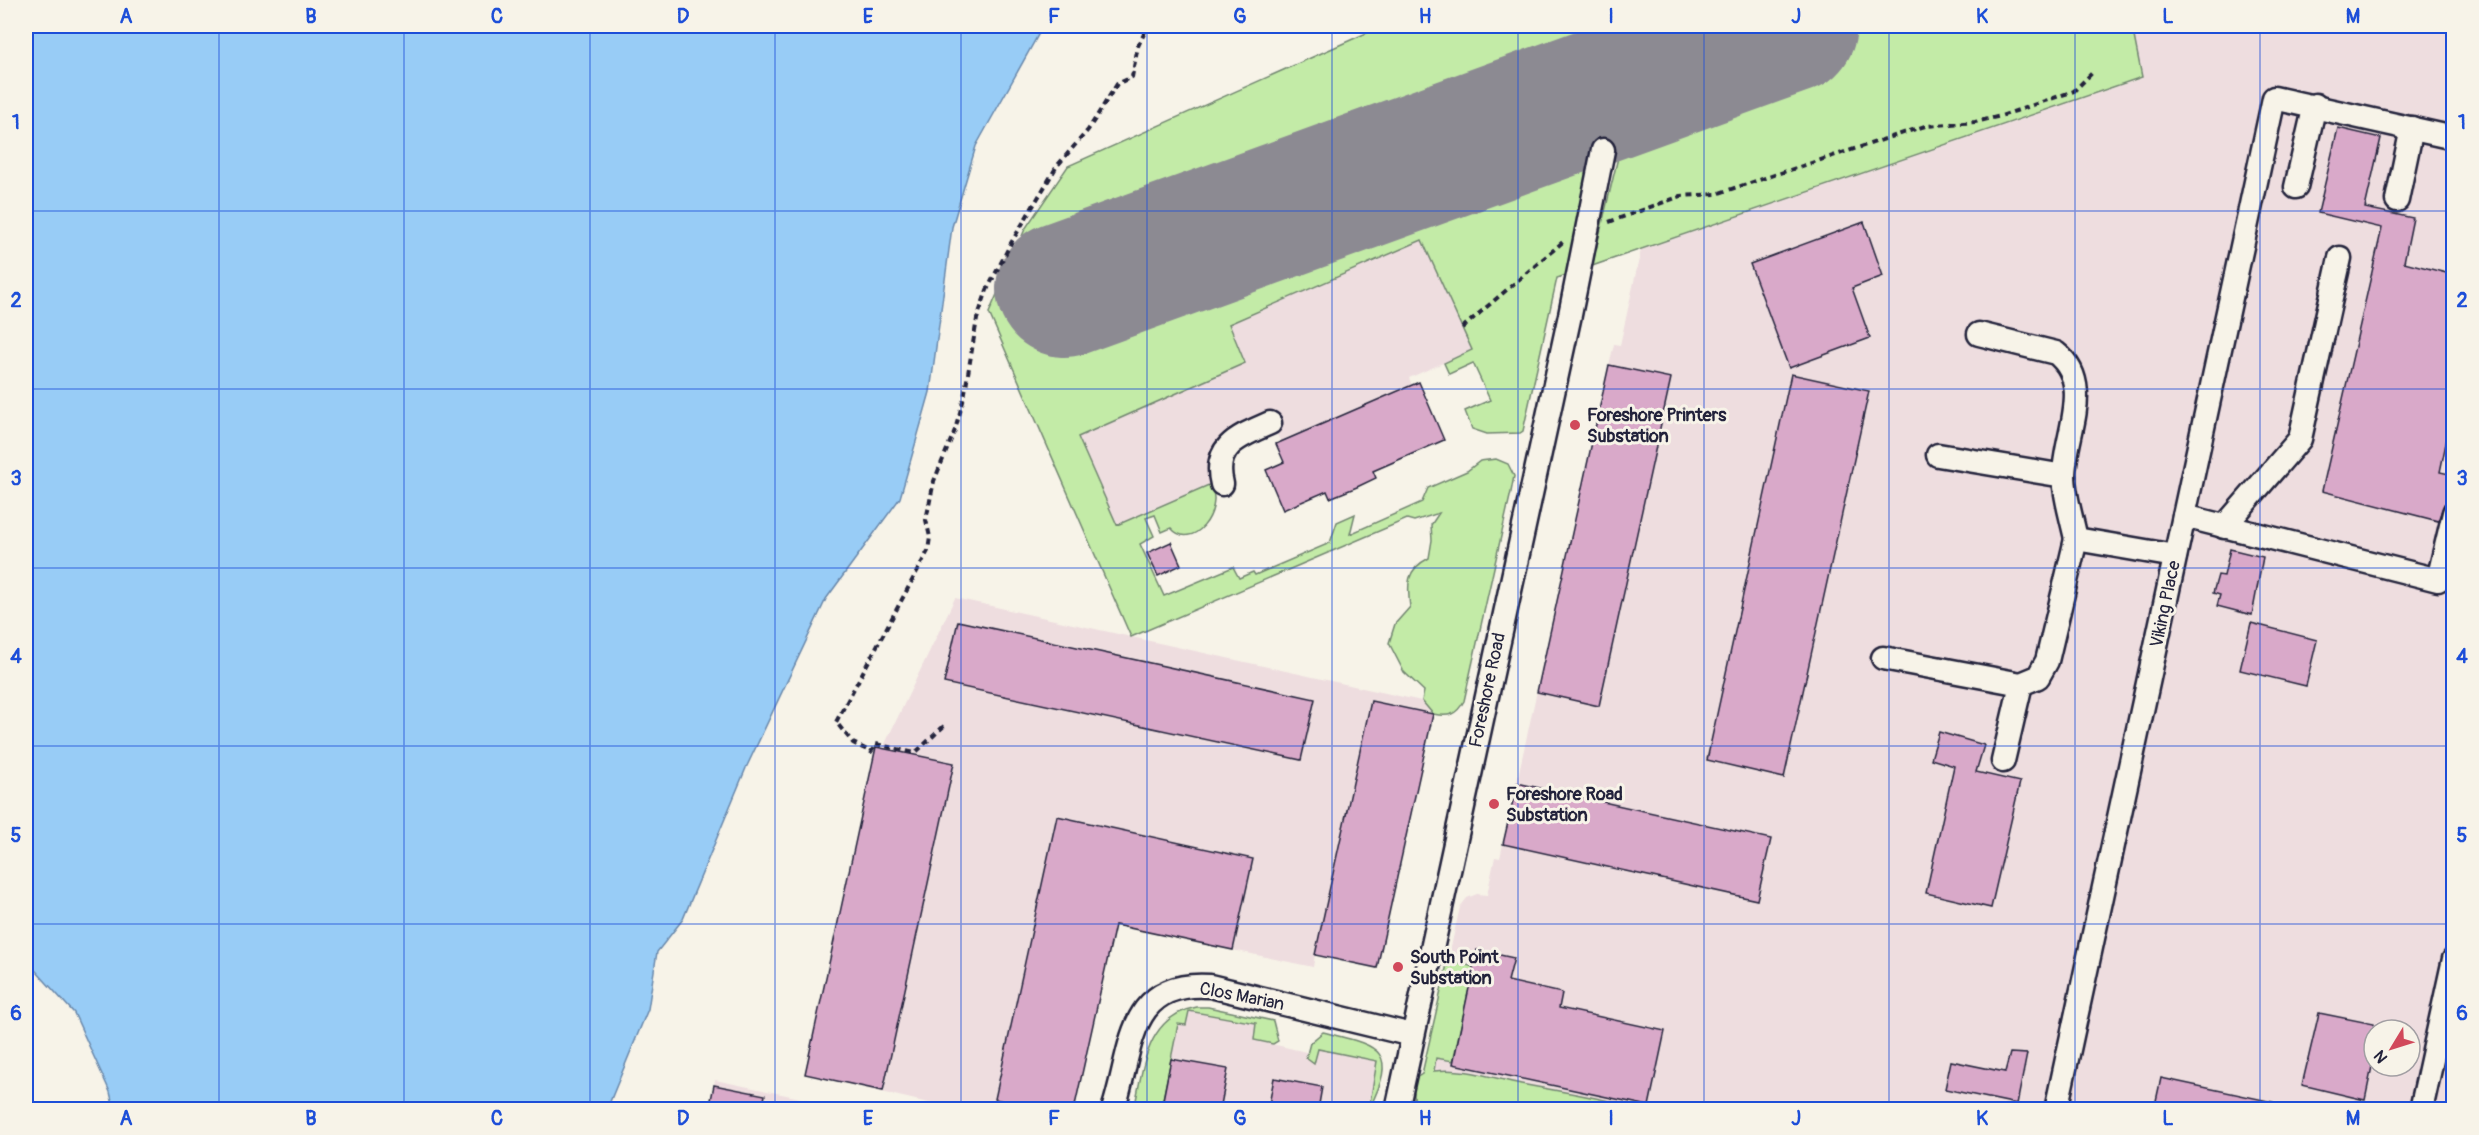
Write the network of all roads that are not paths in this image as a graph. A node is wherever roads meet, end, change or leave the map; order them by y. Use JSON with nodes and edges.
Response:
{"nodes":[{"id":1,"x":2315,"y":105,"type":"junction"},
{"id":2,"x":2412,"y":128,"type":"junction"},
{"id":3,"x":2454,"y":138,"type":"edge"},
{"id":4,"x":1603,"y":150,"type":"dead end"},
{"id":5,"x":2296,"y":187,"type":"dead end"},
{"id":6,"x":2397,"y":200,"type":"dead end"},
{"id":7,"x":2340,"y":258,"type":"dead end"},
{"id":8,"x":1979,"y":334,"type":"dead end"},
{"id":9,"x":1270,"y":423,"type":"dead end"},
{"id":10,"x":1938,"y":455,"type":"dead end"},
{"id":11,"x":2064,"y":476,"type":"junction"},
{"id":12,"x":1222,"y":484,"type":"dead end"},
{"id":13,"x":2454,"y":513,"type":"edge"},
{"id":14,"x":2184,"y":516,"type":"junction"},
{"id":15,"x":2224,"y":527,"type":"junction"},
{"id":16,"x":2076,"y":539,"type":"junction"},
{"id":17,"x":2175,"y":556,"type":"junction"},
{"id":18,"x":1883,"y":658,"type":"dead end"},
{"id":19,"x":2021,"y":684,"type":"junction"},
{"id":20,"x":2003,"y":761,"type":"dead end"},
{"id":21,"x":2454,"y":959,"type":"edge"},
{"id":22,"x":1412,"y":1035,"type":"junction"},
{"id":23,"x":1113,"y":1110,"type":"edge"},
{"id":24,"x":1397,"y":1110,"type":"edge"},
{"id":25,"x":2056,"y":1110,"type":"edge"},
{"id":26,"x":2421,"y":1110,"type":"edge"}],
"edges":[{"from":1,"to":2,"type":"street"},
{"from":1,"to":5,"type":"street"},
{"from":1,"to":14,"type":"street","name":"Viking Place"},
{"from":2,"to":3,"type":"street"},
{"from":2,"to":6,"type":"street"},
{"from":4,"to":22,"type":"street","name":"Foreshore Road"},
{"from":7,"to":15,"type":"street"},
{"from":8,"to":11,"type":"street"},
{"from":9,"to":12,"type":"street"},
{"from":10,"to":11,"type":"street"},
{"from":11,"to":16,"type":"street"},
{"from":13,"to":15,"type":"street"},
{"from":14,"to":15,"type":"street"},
{"from":14,"to":17,"type":"street","name":"Viking Place"},
{"from":16,"to":17,"type":"street"},
{"from":16,"to":19,"type":"street"},
{"from":17,"to":25,"type":"street","name":"Viking Place"},
{"from":18,"to":19,"type":"street"},
{"from":19,"to":20,"type":"street"},
{"from":21,"to":26,"type":"street"},
{"from":22,"to":23,"type":"street","name":"Clos Marian"},
{"from":22,"to":24,"type":"street","name":"Foreshore Road"}]}
